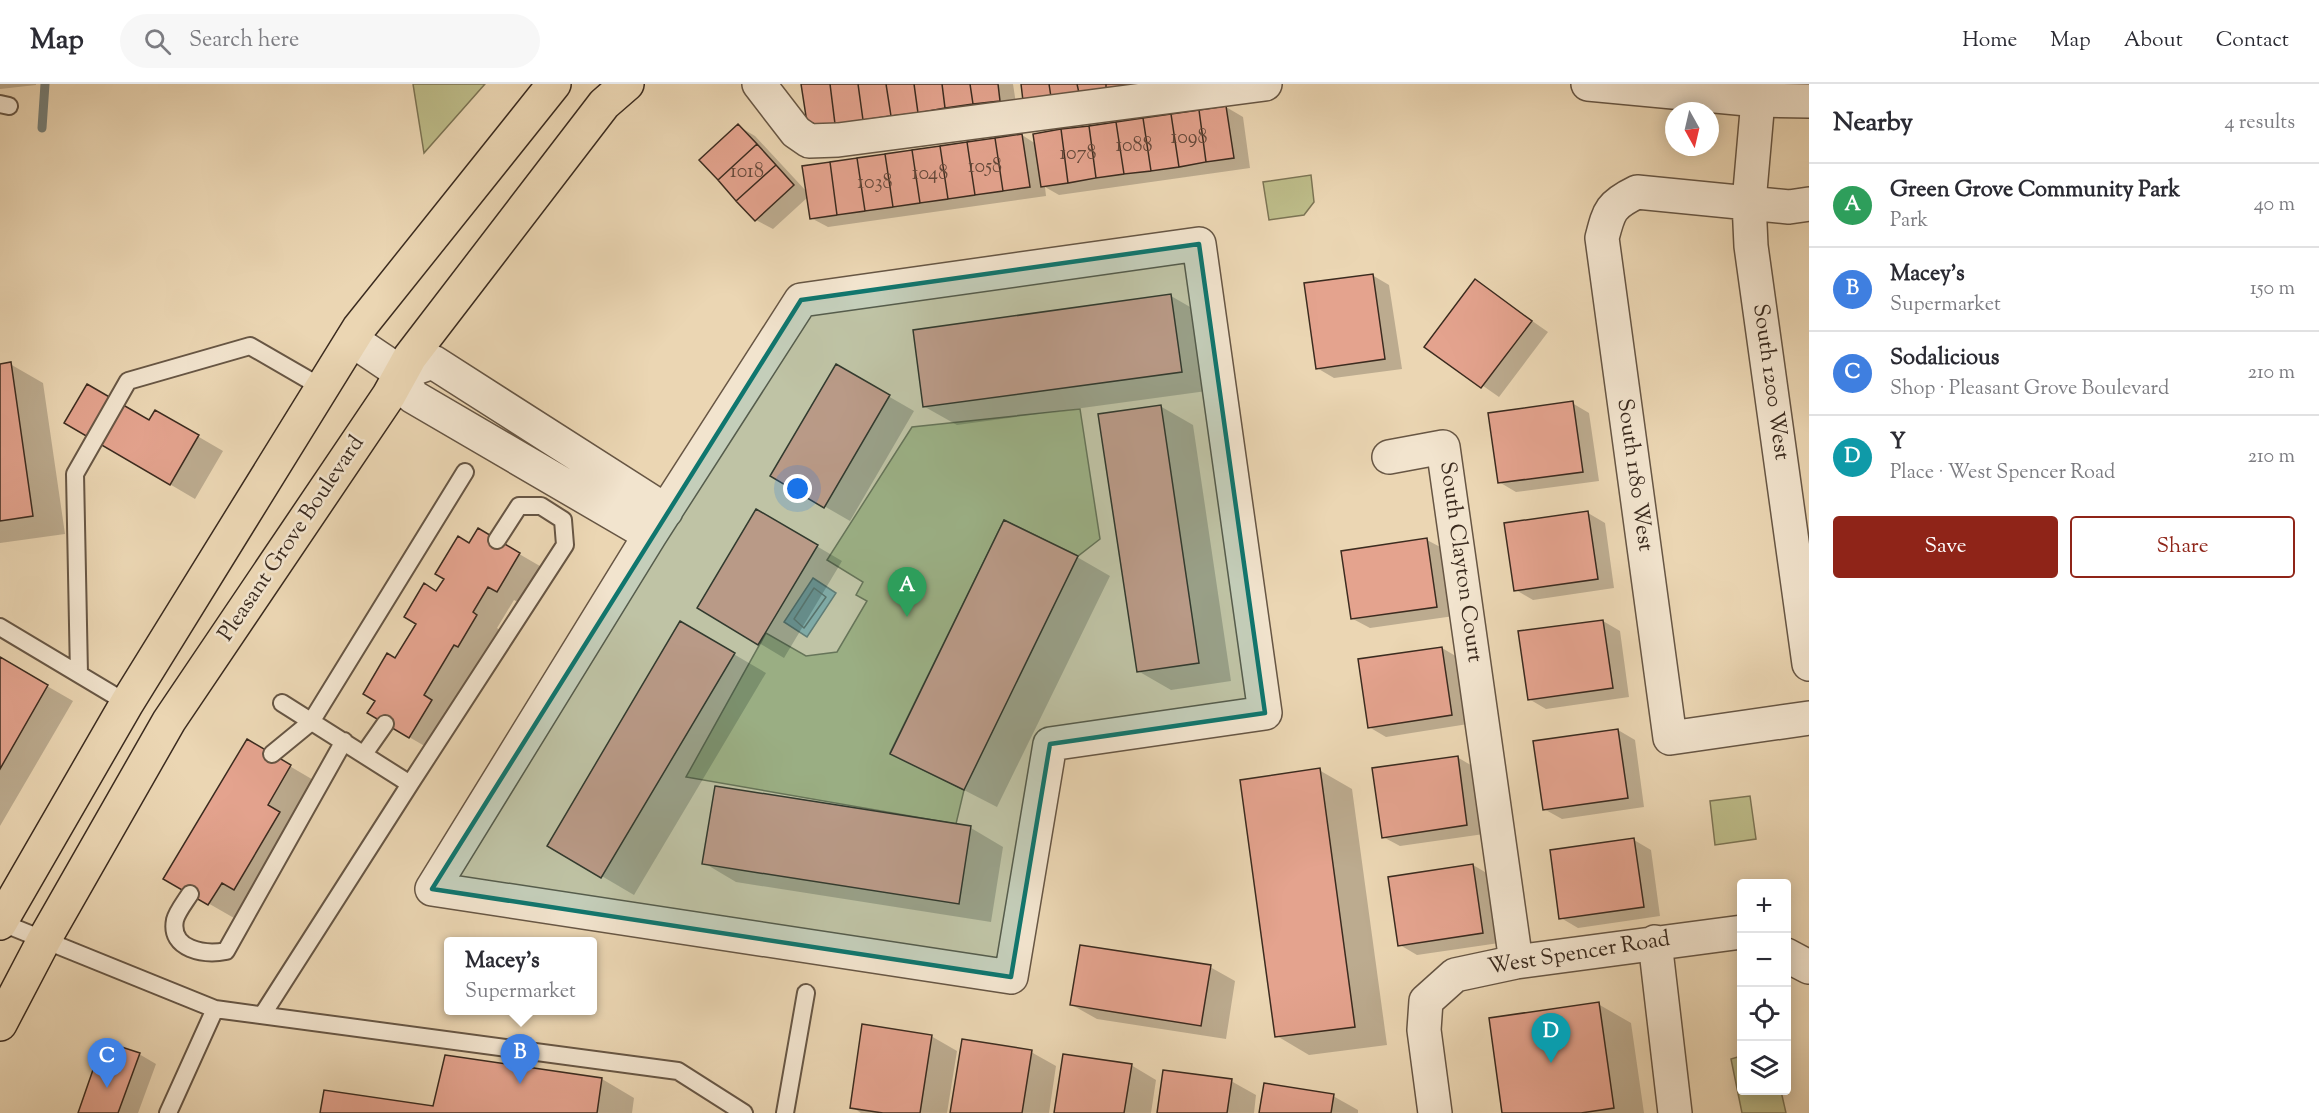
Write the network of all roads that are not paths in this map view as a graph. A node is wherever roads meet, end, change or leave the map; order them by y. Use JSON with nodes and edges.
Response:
{"nodes":[{"id":1,"x":554,"y":84,"type":"edge"},
{"id":2,"x":627,"y":84,"type":"edge"},
{"id":3,"x":759,"y":84,"type":"edge"},
{"id":4,"x":1265,"y":84,"type":"edge"},
{"id":5,"x":1588,"y":84,"type":"edge"},
{"id":6,"x":1758,"y":100,"type":"junction"},
{"id":7,"x":1809,"y":101,"type":"edge"},
{"id":8,"x":1749,"y":202,"type":"junction"},
{"id":9,"x":1809,"y":204,"type":"edge"},
{"id":10,"x":352,"y":340,"type":"junction"},
{"id":11,"x":401,"y":373,"type":"junction"},
{"id":12,"x":321,"y":387,"type":"junction"},
{"id":13,"x":483,"y":394,"type":"junction"},
{"id":14,"x":461,"y":425,"type":"junction"},
{"id":15,"x":1389,"y":457,"type":"dead end"},
{"id":16,"x":1795,"y":462,"type":"edge"},
{"id":17,"x":465,"y":472,"type":"dead end"},
{"id":18,"x":658,"y":523,"type":"junction"},
{"id":19,"x":497,"y":540,"type":"dead end"},
{"id":20,"x":0,"y":627,"type":"edge"},
{"id":21,"x":1809,"y":664,"type":"edge"},
{"id":22,"x":79,"y":674,"type":"junction"},
{"id":23,"x":127,"y":703,"type":"junction"},
{"id":24,"x":282,"y":704,"type":"dead end"},
{"id":25,"x":1809,"y":718,"type":"edge"},
{"id":26,"x":311,"y":722,"type":"junction"},
{"id":27,"x":384,"y":724,"type":"dead end"},
{"id":28,"x":344,"y":741,"type":"junction"},
{"id":29,"x":272,"y":754,"type":"dead end"},
{"id":30,"x":364,"y":754,"type":"junction"},
{"id":31,"x":410,"y":784,"type":"junction"},
{"id":32,"x":190,"y":894,"type":"dead end"},
{"id":33,"x":0,"y":922,"type":"edge"},
{"id":34,"x":1737,"y":933,"type":"edge"},
{"id":35,"x":44,"y":940,"type":"junction"},
{"id":36,"x":1655,"y":942,"type":"junction"},
{"id":37,"x":1791,"y":958,"type":"edge"},
{"id":38,"x":1516,"y":962,"type":"junction"},
{"id":39,"x":1809,"y":967,"type":"edge"},
{"id":40,"x":806,"y":993,"type":"dead end"},
{"id":41,"x":215,"y":1009,"type":"junction"},
{"id":42,"x":263,"y":1014,"type":"junction"},
{"id":43,"x":0,"y":1024,"type":"edge"},
{"id":44,"x":168,"y":1113,"type":"edge"},
{"id":45,"x":744,"y":1113,"type":"edge"},
{"id":46,"x":785,"y":1113,"type":"edge"},
{"id":47,"x":1436,"y":1113,"type":"edge"},
{"id":48,"x":1675,"y":1113,"type":"edge"}],
"edges":[{"from":1,"to":10,"type":"main road"},
{"from":2,"to":11,"type":"main road","name":"Pleasant Grove Boulevard"},
{"from":3,"to":4,"type":"street"},
{"from":5,"to":6,"type":"street"},
{"from":6,"to":7,"type":"street"},
{"from":6,"to":8,"type":"street","name":"South 1200 West"},
{"from":8,"to":9,"type":"street"},
{"from":8,"to":16,"type":"street","name":"South 1200 West"},
{"from":8,"to":25,"type":"street","name":"South 1180 West"},
{"from":10,"to":11,"type":"street"},
{"from":10,"to":12,"type":"main road"},
{"from":11,"to":13,"type":"street"},
{"from":11,"to":14,"type":"street"},
{"from":11,"to":35,"type":"main road","name":"Pleasant Grove Boulevard"},
{"from":12,"to":22,"type":"lane"},
{"from":12,"to":23,"type":"main road"},
{"from":13,"to":14,"type":"street"},
{"from":13,"to":18,"type":"street"},
{"from":14,"to":18,"type":"street"},
{"from":15,"to":38,"type":"street","name":"South Clayton Court"},
{"from":16,"to":21,"type":"street","name":"South 1200 West"},
{"from":17,"to":26,"type":"lane"},
{"from":18,"to":18,"type":"street"},
{"from":19,"to":31,"type":"lane"},
{"from":20,"to":22,"type":"lane"},
{"from":22,"to":23,"type":"lane"},
{"from":23,"to":33,"type":"main road"},
{"from":24,"to":26,"type":"lane"},
{"from":26,"to":28,"type":"lane"},
{"from":26,"to":29,"type":"lane"},
{"from":27,"to":30,"type":"lane"},
{"from":28,"to":30,"type":"lane"},
{"from":28,"to":32,"type":"lane"},
{"from":30,"to":31,"type":"lane"},
{"from":31,"to":42,"type":"lane"},
{"from":33,"to":35,"type":"lane"},
{"from":34,"to":36,"type":"street","name":"West Spencer Road"},
{"from":35,"to":41,"type":"lane"},
{"from":35,"to":43,"type":"main road","name":"Pleasant Grove Boulevard"},
{"from":36,"to":38,"type":"street","name":"West Spencer Road"},
{"from":36,"to":48,"type":"street"},
{"from":37,"to":39,"type":"street"},
{"from":38,"to":47,"type":"street","name":"West Spencer Road"},
{"from":40,"to":46,"type":"lane"},
{"from":41,"to":42,"type":"lane"},
{"from":41,"to":44,"type":"lane"},
{"from":42,"to":45,"type":"lane"}]}
